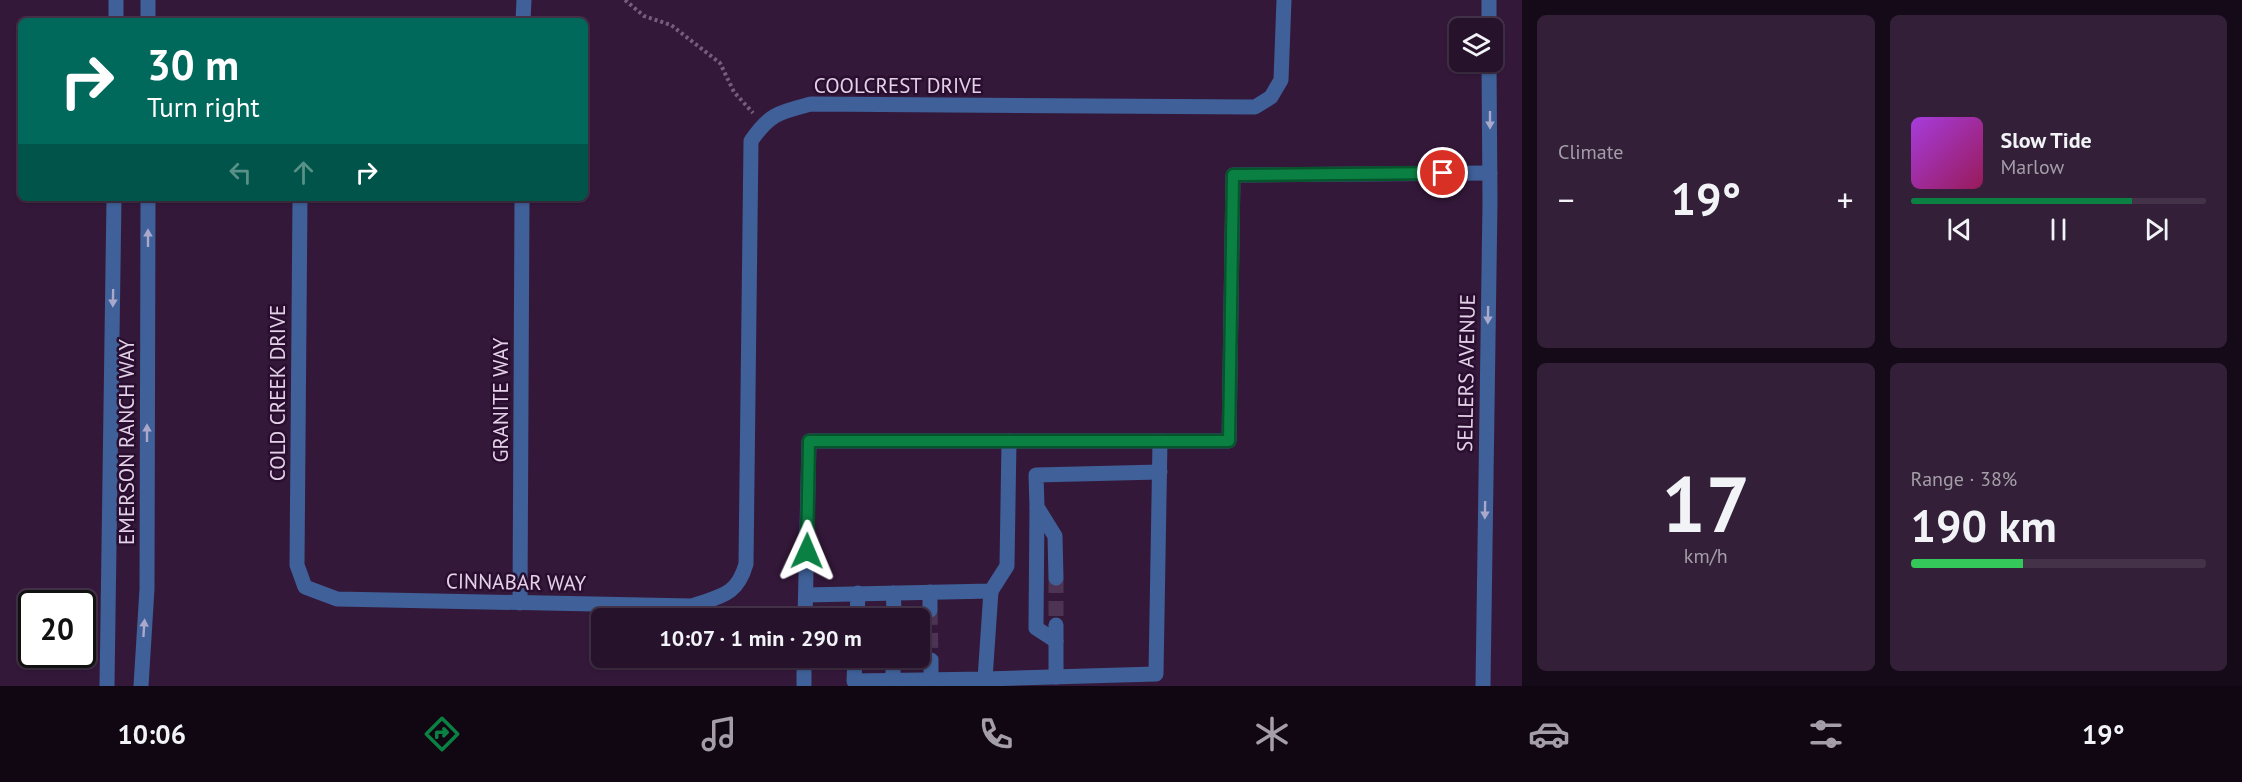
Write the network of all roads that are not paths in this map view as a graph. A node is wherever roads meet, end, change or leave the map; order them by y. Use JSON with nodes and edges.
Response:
{"nodes":[{"id":1,"x":116,"y":0,"type":"edge"},
{"id":2,"x":148,"y":0,"type":"edge"},
{"id":3,"x":524,"y":0,"type":"edge"},
{"id":4,"x":1284,"y":0,"type":"edge"},
{"id":5,"x":1489,"y":0,"type":"edge"},
{"id":6,"x":116,"y":18,"type":"edge"},
{"id":7,"x":148,"y":18,"type":"edge"},
{"id":8,"x":523,"y":18,"type":"edge"},
{"id":9,"x":1489,"y":18,"type":"edge"},
{"id":10,"x":1489,"y":72,"type":"edge"},
{"id":11,"x":1490,"y":172,"type":"junction"},
{"id":12,"x":114,"y":201,"type":"edge"},
{"id":13,"x":148,"y":201,"type":"edge"},
{"id":14,"x":300,"y":201,"type":"edge"},
{"id":15,"x":522,"y":201,"type":"edge"},
{"id":16,"x":1009,"y":441,"type":"junction"},
{"id":17,"x":1160,"y":441,"type":"junction"},
{"id":18,"x":1160,"y":472,"type":"junction"},
{"id":19,"x":1036,"y":507,"type":"junction"},
{"id":20,"x":1056,"y":578,"type":"tunnel mouth"},
{"id":21,"x":305,"y":587,"type":"joint"},
{"id":22,"x":991,"y":591,"type":"junction"},
{"id":23,"x":930,"y":592,"type":"junction"},
{"id":24,"x":858,"y":593,"type":"junction"},
{"id":25,"x":728,"y":594,"type":"joint"},
{"id":26,"x":806,"y":595,"type":"junction"},
{"id":27,"x":520,"y":603,"type":"junction"},
{"id":28,"x":805,"y":608,"type":"edge"},
{"id":29,"x":857,"y":608,"type":"edge"},
{"id":30,"x":930,"y":608,"type":"tunnel mouth"},
{"id":31,"x":1056,"y":625,"type":"tunnel mouth"},
{"id":32,"x":1056,"y":641,"type":"junction"},
{"id":33,"x":931,"y":660,"type":"tunnel mouth"},
{"id":34,"x":804,"y":668,"type":"edge"},
{"id":35,"x":855,"y":668,"type":"edge"},
{"id":36,"x":893,"y":668,"type":"edge"},
{"id":37,"x":1056,"y":677,"type":"junction"},
{"id":38,"x":931,"y":679,"type":"junction"},
{"id":39,"x":985,"y":679,"type":"junction"},
{"id":40,"x":893,"y":680,"type":"junction"},
{"id":41,"x":107,"y":686,"type":"edge"},
{"id":42,"x":141,"y":686,"type":"edge"},
{"id":43,"x":804,"y":686,"type":"edge"},
{"id":44,"x":1483,"y":686,"type":"edge"}],
"edges":[{"from":1,"to":6,"type":"street"},
{"from":2,"to":7,"type":"street"},
{"from":3,"to":8,"type":"street"},
{"from":4,"to":25,"type":"street","name":"COOLCREST DRIVE"},
{"from":5,"to":9,"type":"street"},
{"from":10,"to":11,"type":"street","name":"SELLERS AVENUE","one_way":true},
{"from":11,"to":17,"type":"street"},
{"from":11,"to":44,"type":"street","name":"SELLERS AVENUE","one_way":true},
{"from":12,"to":41,"type":"street","name":"EMERSON RANCH WAY","one_way":true},
{"from":42,"to":13,"type":"street","name":"EMERSON RANCH WAY","one_way":true},
{"from":14,"to":21,"type":"street","name":"COLD CREEK DRIVE"},
{"from":15,"to":27,"type":"street","name":"GRANITE WAY"},
{"from":16,"to":17,"type":"street"},
{"from":16,"to":22,"type":"street"},
{"from":16,"to":26,"type":"street"},
{"from":17,"to":18,"type":"street"},
{"from":18,"to":19,"type":"street"},
{"from":18,"to":37,"type":"street"},
{"from":19,"to":20,"type":"street"},
{"from":19,"to":32,"type":"street"},
{"from":21,"to":27,"type":"street","name":"CINNABAR WAY"},
{"from":22,"to":23,"type":"street"},
{"from":22,"to":39,"type":"street"},
{"from":23,"to":24,"type":"street"},
{"from":23,"to":30,"type":"street"},
{"from":24,"to":26,"type":"street"},
{"from":24,"to":29,"type":"street"},
{"from":25,"to":27,"type":"street","name":"CINNABAR WAY"},
{"from":26,"to":28,"type":"street"},
{"from":31,"to":32,"type":"street"},
{"from":32,"to":37,"type":"street"},
{"from":33,"to":38,"type":"street"},
{"from":34,"to":43,"type":"street"},
{"from":35,"to":40,"type":"street"},
{"from":36,"to":40,"type":"street"},
{"from":37,"to":39,"type":"street"},
{"from":38,"to":39,"type":"street"},
{"from":38,"to":40,"type":"street"}]}
